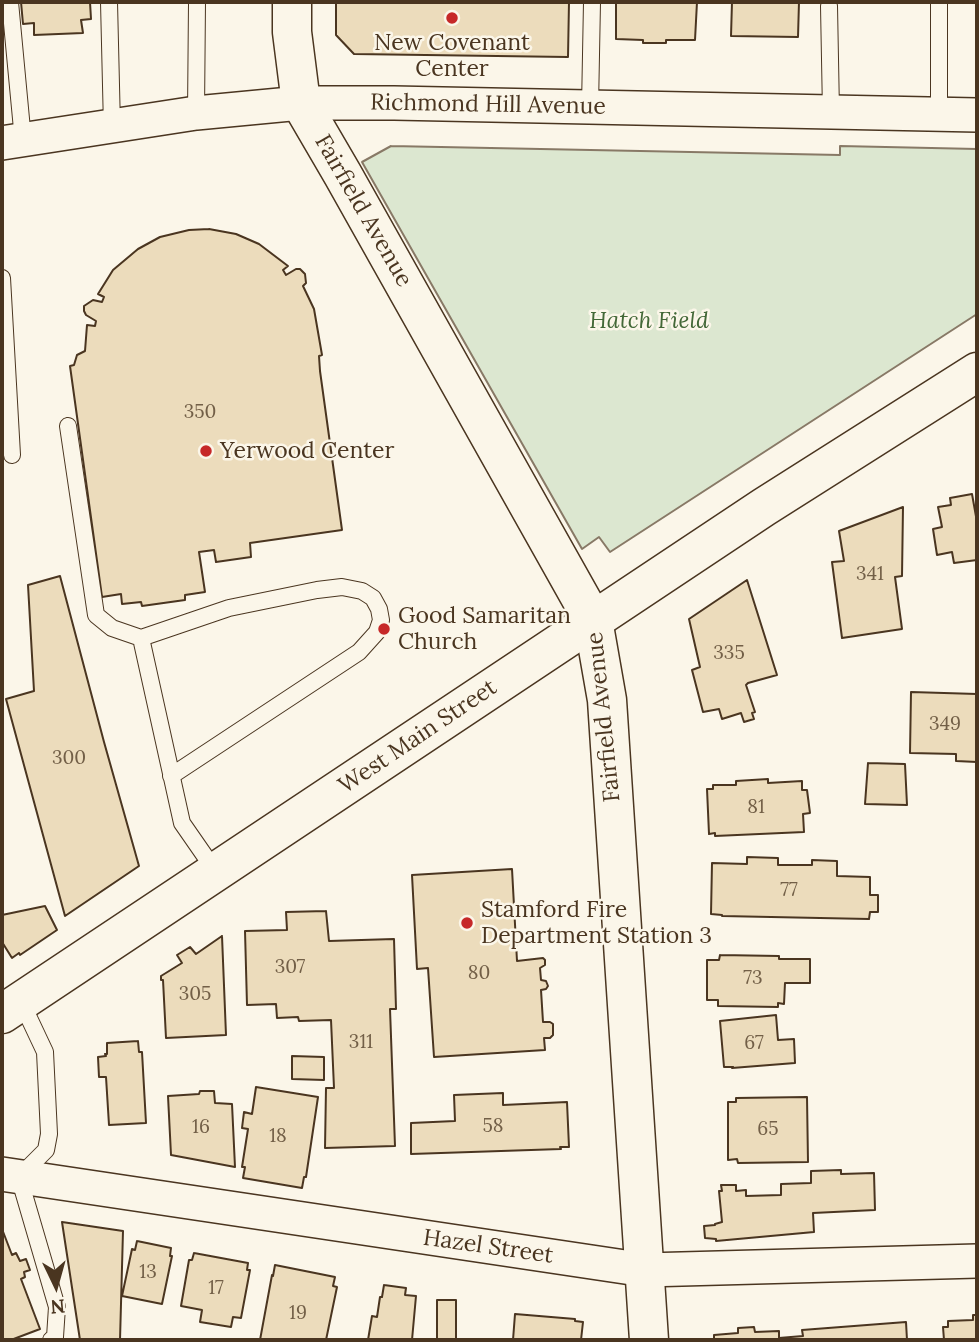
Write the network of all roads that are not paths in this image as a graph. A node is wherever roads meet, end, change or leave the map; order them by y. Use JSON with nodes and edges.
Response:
{"nodes":[{"id":1,"x":10,"y":2,"type":"edge"},
{"id":2,"x":108,"y":2,"type":"edge"},
{"id":3,"x":197,"y":2,"type":"edge"},
{"id":4,"x":292,"y":2,"type":"edge"},
{"id":5,"x":592,"y":2,"type":"edge"},
{"id":6,"x":939,"y":2,"type":"edge"},
{"id":7,"x":829,"y":6,"type":"dead end"},
{"id":8,"x":301,"y":103,"type":"junction"},
{"id":9,"x":590,"y":107,"type":"junction"},
{"id":10,"x":831,"y":112,"type":"junction"},
{"id":11,"x":196,"y":113,"type":"junction"},
{"id":12,"x":939,"y":115,"type":"junction"},
{"id":13,"x":977,"y":116,"type":"edge"},
{"id":14,"x":112,"y":127,"type":"junction"},
{"id":15,"x":12,"y":142,"type":"edge"},
{"id":16,"x":2,"y":278,"type":"edge"},
{"id":17,"x":4,"y":354,"type":"edge"},
{"id":18,"x":977,"y":372,"type":"edge"},
{"id":19,"x":68,"y":426,"type":"dead end"},
{"id":20,"x":12,"y":455,"type":"dead end"},
{"id":21,"x":593,"y":620,"type":"junction"},
{"id":22,"x":141,"y":638,"type":"junction"},
{"id":23,"x":171,"y":776,"type":"junction"},
{"id":24,"x":216,"y":872,"type":"junction"},
{"id":25,"x":11,"y":1008,"type":"edge"},
{"id":26,"x":10,"y":1175,"type":"edge"},
{"id":27,"x":977,"y":1261,"type":"edge"},
{"id":28,"x":645,"y":1270,"type":"junction"},
{"id":29,"x":51,"y":1340,"type":"edge"},
{"id":30,"x":649,"y":1340,"type":"edge"}],
"edges":[{"from":1,"to":15,"type":"lane"},
{"from":2,"to":14,"type":"lane"},
{"from":3,"to":11,"type":"lane"},
{"from":4,"to":8,"type":"main road","name":"Fairfield Avenue"},
{"from":5,"to":9,"type":"lane"},
{"from":6,"to":12,"type":"lane"},
{"from":7,"to":10,"type":"lane"},
{"from":8,"to":9,"type":"street","name":"Richmond Hill Avenue"},
{"from":8,"to":11,"type":"street","name":"Richmond Hill Avenue"},
{"from":8,"to":21,"type":"main road","name":"Fairfield Avenue"},
{"from":9,"to":10,"type":"street","name":"Richmond Hill Avenue"},
{"from":10,"to":12,"type":"street","name":"Richmond Hill Avenue"},
{"from":11,"to":14,"type":"street","name":"Richmond Hill Avenue"},
{"from":12,"to":13,"type":"street","name":"Richmond Hill Avenue"},
{"from":14,"to":15,"type":"street","name":"Richmond Hill Avenue"},
{"from":16,"to":17,"type":"lane"},
{"from":17,"to":20,"type":"lane"},
{"from":18,"to":21,"type":"main road","name":"West Main Street"},
{"from":19,"to":22,"type":"lane"},
{"from":21,"to":24,"type":"main road","name":"West Main Street"},
{"from":21,"to":28,"type":"main road","name":"Fairfield Avenue"},
{"from":22,"to":23,"type":"lane"},
{"from":22,"to":23,"type":"lane"},
{"from":23,"to":24,"type":"lane"},
{"from":24,"to":25,"type":"main road","name":"West Main Street"},
{"from":25,"to":26,"type":"lane"},
{"from":26,"to":28,"type":"street","name":"Hazel Street"},
{"from":26,"to":29,"type":"lane"},
{"from":27,"to":28,"type":"street","name":"Hazel Street"},
{"from":28,"to":30,"type":"main road","name":"Fairfield Avenue"}]}
